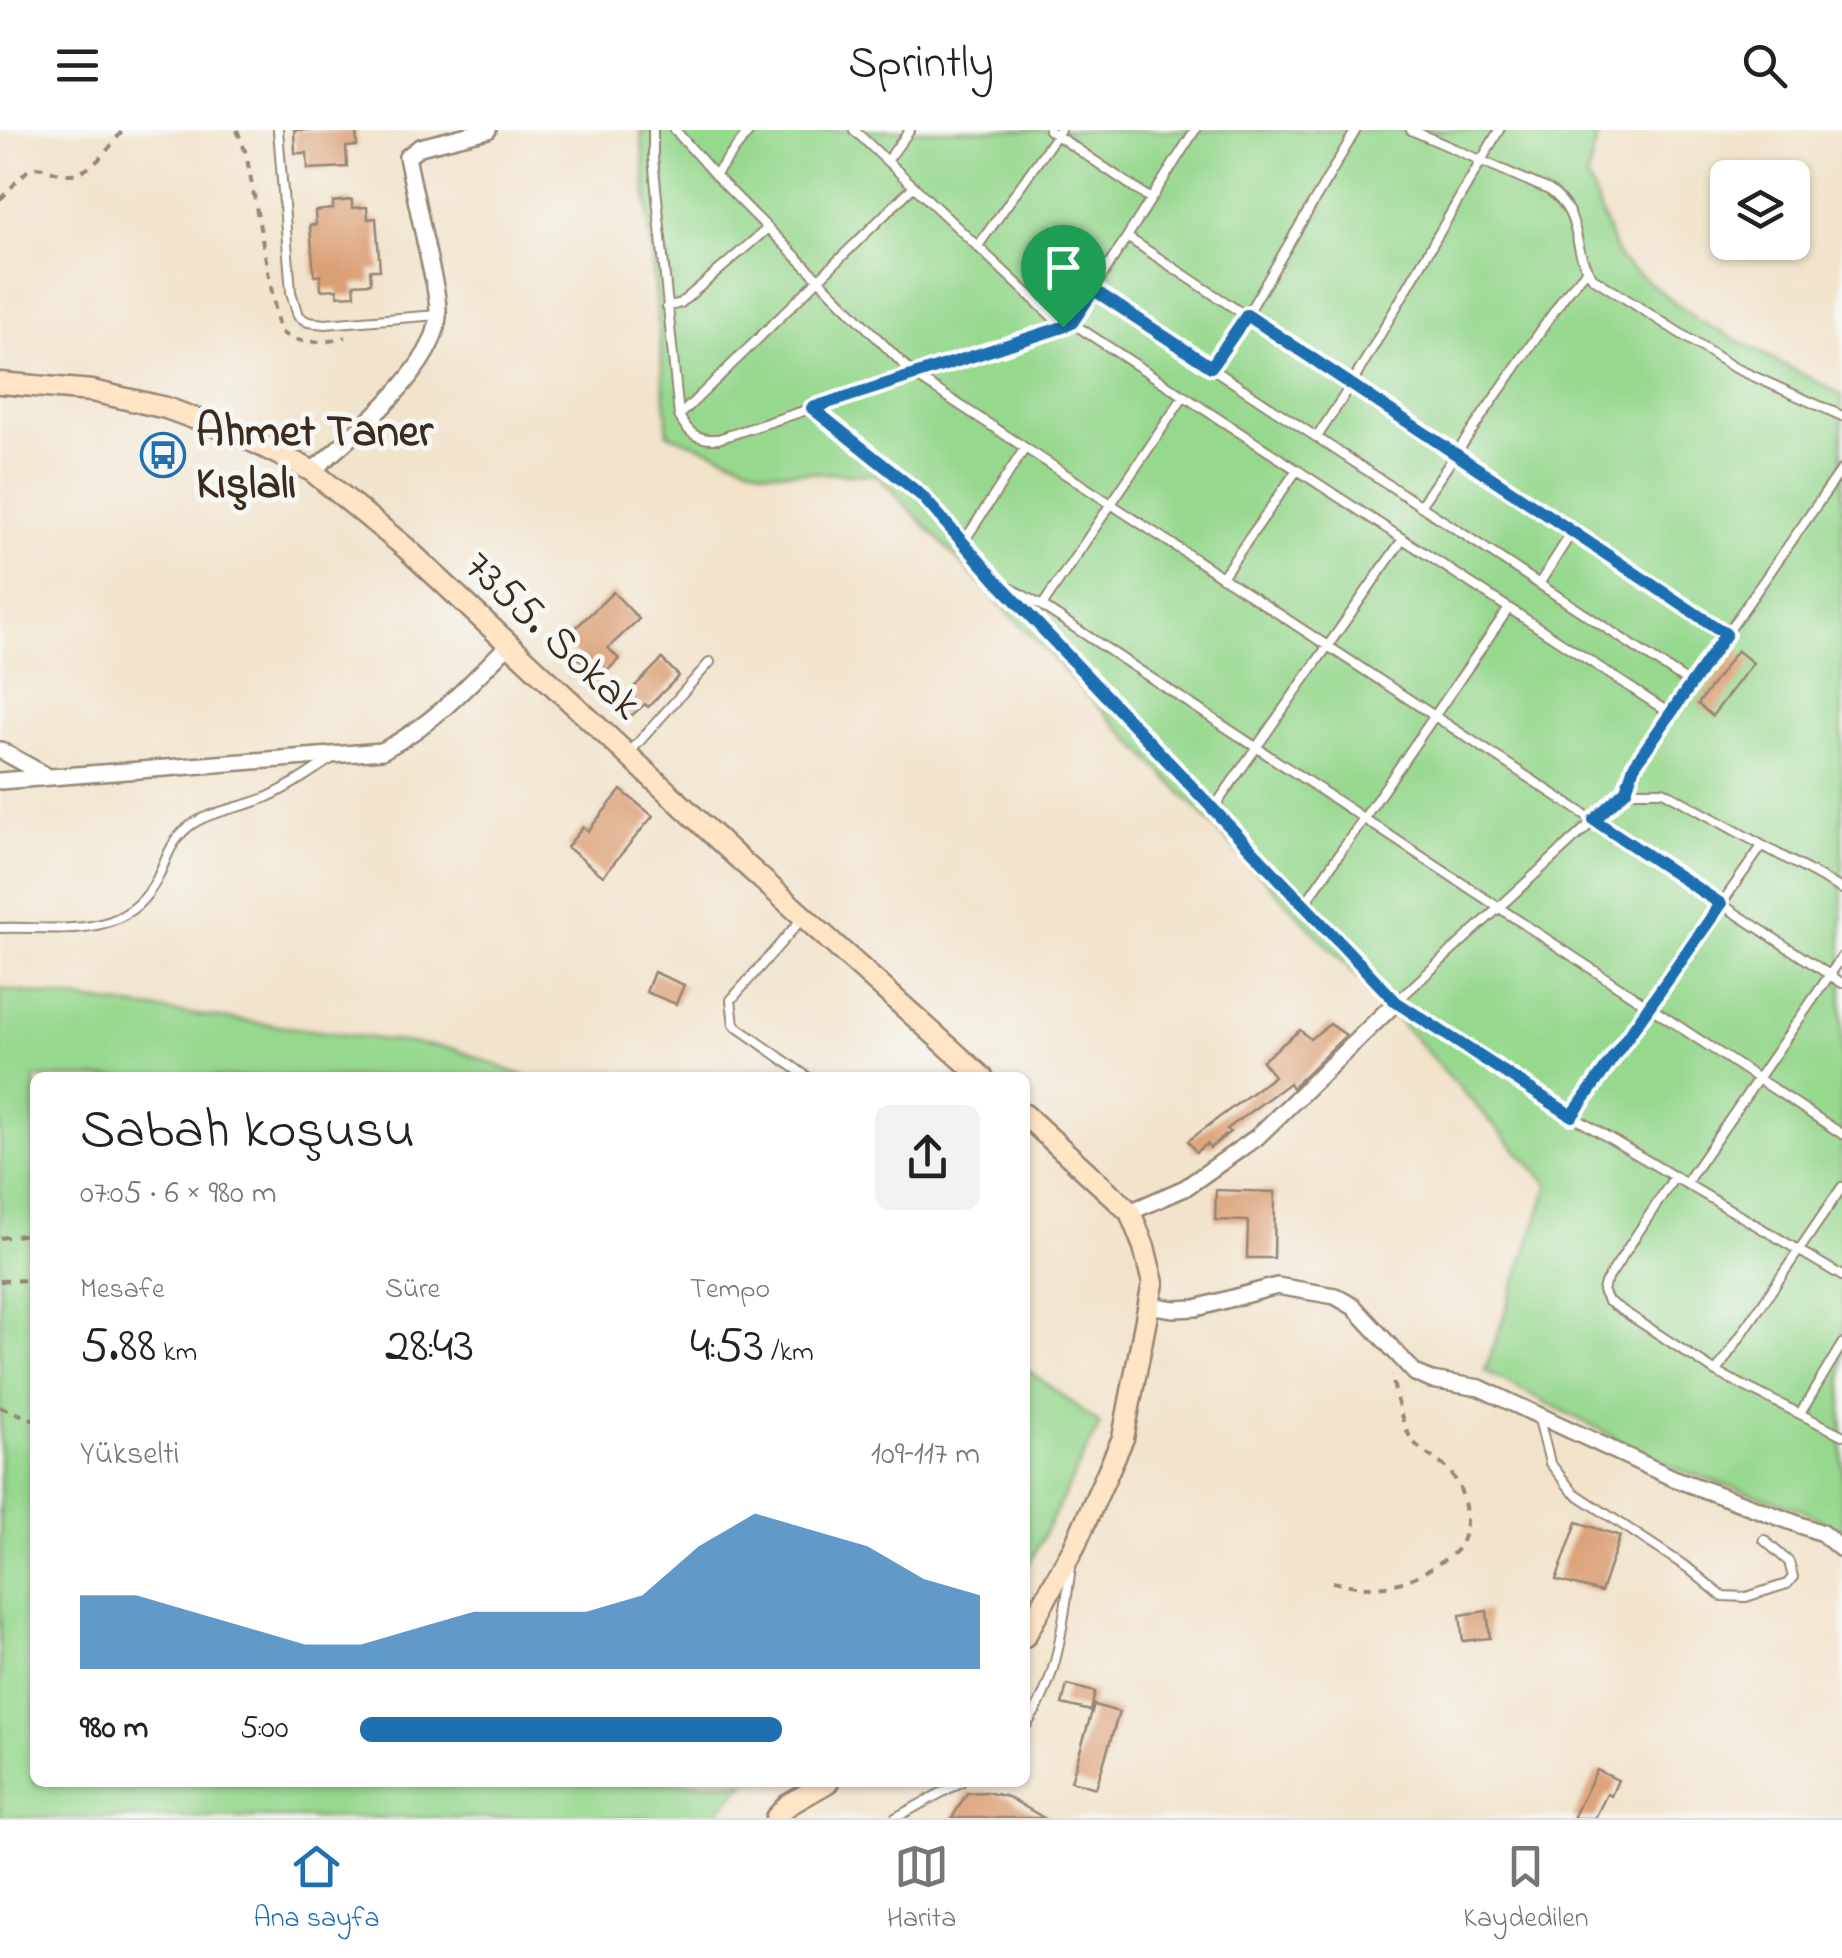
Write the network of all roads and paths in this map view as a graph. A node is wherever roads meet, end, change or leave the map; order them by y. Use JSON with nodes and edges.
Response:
{"nodes":[{"id":1,"x":123,"y":130,"type":"edge"},
{"id":2,"x":278,"y":130,"type":"edge"},
{"id":3,"x":488,"y":130,"type":"edge"},
{"id":4,"x":653,"y":130,"type":"edge"},
{"id":5,"x":675,"y":130,"type":"edge"},
{"id":6,"x":750,"y":130,"type":"edge"},
{"id":7,"x":854,"y":130,"type":"edge"},
{"id":8,"x":910,"y":130,"type":"edge"},
{"id":9,"x":1195,"y":130,"type":"edge"},
{"id":10,"x":1356,"y":130,"type":"edge"},
{"id":11,"x":1411,"y":130,"type":"edge"},
{"id":12,"x":1499,"y":130,"type":"edge"},
{"id":13,"x":1055,"y":132,"type":"edge"},
{"id":14,"x":887,"y":161,"type":"junction"},
{"id":15,"x":1482,"y":161,"type":"junction"},
{"id":16,"x":714,"y":174,"type":"junction"},
{"id":17,"x":914,"y":186,"type":"junction"},
{"id":18,"x":0,"y":199,"type":"edge"},
{"id":19,"x":1151,"y":200,"type":"junction"},
{"id":20,"x":768,"y":228,"type":"junction"},
{"id":21,"x":1127,"y":237,"type":"junction"},
{"id":22,"x":978,"y":246,"type":"junction"},
{"id":23,"x":1586,"y":270,"type":"junction"},
{"id":24,"x":818,"y":279,"type":"junction"},
{"id":25,"x":1094,"y":290,"type":"junction"},
{"id":26,"x":667,"y":307,"type":"junction"},
{"id":27,"x":1247,"y":315,"type":"junction"},
{"id":28,"x":438,"y":316,"type":"junction"},
{"id":29,"x":1068,"y":325,"type":"junction"},
{"id":30,"x":1211,"y":367,"type":"junction"},
{"id":31,"x":914,"y":375,"type":"junction"},
{"id":32,"x":0,"y":383,"type":"edge"},
{"id":33,"x":1351,"y":385,"type":"junction"},
{"id":34,"x":1184,"y":396,"type":"junction"},
{"id":35,"x":812,"y":408,"type":"junction"},
{"id":36,"x":679,"y":416,"type":"junction"},
{"id":37,"x":1842,"y":416,"type":"edge"},
{"id":38,"x":1317,"y":437,"type":"junction"},
{"id":39,"x":1025,"y":448,"type":"junction"},
{"id":40,"x":1456,"y":455,"type":"junction"},
{"id":41,"x":1842,"y":469,"type":"edge"},
{"id":42,"x":312,"y":470,"type":"junction"},
{"id":43,"x":1297,"y":470,"type":"junction"},
{"id":44,"x":1110,"y":504,"type":"junction"},
{"id":45,"x":1420,"y":506,"type":"junction"},
{"id":46,"x":1572,"y":532,"type":"junction"},
{"id":47,"x":1403,"y":539,"type":"junction"},
{"id":48,"x":964,"y":542,"type":"junction"},
{"id":49,"x":1222,"y":577,"type":"junction"},
{"id":50,"x":996,"y":580,"type":"junction"},
{"id":51,"x":1538,"y":584,"type":"junction"},
{"id":52,"x":1042,"y":606,"type":"junction"},
{"id":53,"x":1510,"y":608,"type":"junction"},
{"id":54,"x":1726,"y":634,"type":"junction"},
{"id":55,"x":508,"y":644,"type":"junction"},
{"id":56,"x":1328,"y":646,"type":"junction"},
{"id":57,"x":710,"y":662,"type":"dead end"},
{"id":58,"x":1691,"y":684,"type":"junction"},
{"id":59,"x":1670,"y":714,"type":"junction"},
{"id":60,"x":1435,"y":716,"type":"junction"},
{"id":61,"x":1256,"y":748,"type":"junction"},
{"id":62,"x":0,"y":750,"type":"edge"},
{"id":63,"x":628,"y":755,"type":"junction"},
{"id":64,"x":334,"y":756,"type":"junction"},
{"id":65,"x":49,"y":777,"type":"junction"},
{"id":66,"x":0,"y":781,"type":"edge"},
{"id":67,"x":1626,"y":790,"type":"junction"},
{"id":68,"x":1213,"y":808,"type":"junction"},
{"id":69,"x":1364,"y":820,"type":"junction"},
{"id":70,"x":1594,"y":820,"type":"junction"},
{"id":71,"x":1762,"y":846,"type":"junction"},
{"id":72,"x":1842,"y":889,"type":"edge"},
{"id":73,"x":1721,"y":904,"type":"junction"},
{"id":74,"x":1304,"y":905,"type":"junction"},
{"id":75,"x":1497,"y":909,"type":"junction"},
{"id":76,"x":804,"y":917,"type":"junction"},
{"id":77,"x":0,"y":928,"type":"edge"},
{"id":78,"x":1842,"y":956,"type":"edge"},
{"id":79,"x":1829,"y":975,"type":"junction"},
{"id":80,"x":1842,"y":984,"type":"edge"},
{"id":81,"x":1396,"y":1002,"type":"junction"},
{"id":82,"x":1648,"y":1007,"type":"junction"},
{"id":83,"x":801,"y":1072,"type":"edge"},
{"id":84,"x":976,"y":1072,"type":"edge"},
{"id":85,"x":1758,"y":1078,"type":"junction"},
{"id":86,"x":1572,"y":1116,"type":"junction"},
{"id":87,"x":1030,"y":1120,"type":"edge"},
{"id":88,"x":1842,"y":1134,"type":"edge"},
{"id":89,"x":1674,"y":1176,"type":"junction"},
{"id":90,"x":1686,"y":1183,"type":"junction"},
{"id":91,"x":1842,"y":1188,"type":"edge"},
{"id":92,"x":1130,"y":1212,"type":"junction"},
{"id":93,"x":30,"y":1234,"type":"edge"},
{"id":94,"x":0,"y":1238,"type":"edge"},
{"id":95,"x":1799,"y":1250,"type":"junction"},
{"id":96,"x":1842,"y":1276,"type":"edge"},
{"id":97,"x":2,"y":1279,"type":"edge"},
{"id":98,"x":30,"y":1280,"type":"edge"},
{"id":99,"x":1148,"y":1305,"type":"junction"},
{"id":100,"x":1386,"y":1340,"type":"junction"},
{"id":101,"x":1842,"y":1344,"type":"edge"},
{"id":102,"x":1716,"y":1372,"type":"junction"},
{"id":103,"x":0,"y":1406,"type":"edge"},
{"id":104,"x":1800,"y":1414,"type":"junction"},
{"id":105,"x":1538,"y":1415,"type":"junction"},
{"id":106,"x":30,"y":1418,"type":"edge"},
{"id":107,"x":1842,"y":1435,"type":"edge"},
{"id":108,"x":1764,"y":1540,"type":"dead end"},
{"id":109,"x":1074,"y":1547,"type":"junction"},
{"id":110,"x":1842,"y":1550,"type":"edge"},
{"id":111,"x":1332,"y":1582,"type":"dead end"},
{"id":112,"x":1030,"y":1627,"type":"edge"},
{"id":113,"x":1030,"y":1720,"type":"edge"},
{"id":114,"x":819,"y":1787,"type":"edge"},
{"id":115,"x":952,"y":1787,"type":"edge"},
{"id":116,"x":776,"y":1818,"type":"edge"},
{"id":117,"x":895,"y":1818,"type":"edge"}],
"edges":[{"from":1,"to":18,"type":"path"},
{"from":2,"to":28,"type":"lane"},
{"from":3,"to":28,"type":"street"},
{"from":4,"to":26,"type":"lane"},
{"from":5,"to":16,"type":"lane"},
{"from":6,"to":16,"type":"lane"},
{"from":7,"to":14,"type":"lane"},
{"from":8,"to":14,"type":"lane"},
{"from":9,"to":19,"type":"lane"},
{"from":10,"to":27,"type":"lane"},
{"from":11,"to":15,"type":"lane"},
{"from":12,"to":15,"type":"lane"},
{"from":13,"to":19,"type":"lane"},
{"from":13,"to":22,"type":"lane"},
{"from":14,"to":17,"type":"lane"},
{"from":15,"to":23,"type":"lane"},
{"from":15,"to":33,"type":"lane"},
{"from":16,"to":20,"type":"lane"},
{"from":17,"to":22,"type":"lane"},
{"from":17,"to":24,"type":"lane"},
{"from":19,"to":21,"type":"lane"},
{"from":20,"to":24,"type":"lane"},
{"from":20,"to":26,"type":"lane"},
{"from":21,"to":25,"type":"lane"},
{"from":21,"to":27,"type":"lane"},
{"from":22,"to":29,"type":"lane"},
{"from":23,"to":37,"type":"lane"},
{"from":23,"to":40,"type":"lane"},
{"from":24,"to":31,"type":"lane"},
{"from":24,"to":36,"type":"lane"},
{"from":25,"to":29,"type":"lane"},
{"from":25,"to":30,"type":"lane"},
{"from":26,"to":36,"type":"lane"},
{"from":27,"to":30,"type":"lane"},
{"from":27,"to":33,"type":"lane"},
{"from":28,"to":42,"type":"street"},
{"from":29,"to":31,"type":"lane"},
{"from":29,"to":34,"type":"lane"},
{"from":30,"to":38,"type":"lane"},
{"from":31,"to":35,"type":"lane"},
{"from":31,"to":39,"type":"lane"},
{"from":32,"to":42,"type":"street","name":"7355. Sokak"},
{"from":33,"to":38,"type":"lane"},
{"from":33,"to":40,"type":"lane"},
{"from":34,"to":43,"type":"lane"},
{"from":34,"to":44,"type":"lane"},
{"from":35,"to":36,"type":"lane"},
{"from":35,"to":48,"type":"lane"},
{"from":38,"to":45,"type":"lane"},
{"from":39,"to":44,"type":"lane"},
{"from":39,"to":48,"type":"lane"},
{"from":40,"to":45,"type":"lane"},
{"from":40,"to":46,"type":"lane"},
{"from":41,"to":54,"type":"lane"},
{"from":42,"to":55,"type":"street","name":"7355. Sokak"},
{"from":43,"to":47,"type":"lane"},
{"from":43,"to":49,"type":"lane"},
{"from":44,"to":49,"type":"lane"},
{"from":44,"to":52,"type":"lane"},
{"from":45,"to":51,"type":"lane"},
{"from":46,"to":51,"type":"lane"},
{"from":46,"to":54,"type":"lane"},
{"from":47,"to":53,"type":"lane"},
{"from":47,"to":56,"type":"lane"},
{"from":48,"to":50,"type":"lane"},
{"from":49,"to":56,"type":"lane"},
{"from":50,"to":52,"type":"lane"},
{"from":50,"to":68,"type":"lane"},
{"from":51,"to":58,"type":"lane"},
{"from":52,"to":61,"type":"lane"},
{"from":53,"to":59,"type":"lane"},
{"from":53,"to":60,"type":"lane"},
{"from":54,"to":58,"type":"lane"},
{"from":55,"to":63,"type":"street","name":"7355. Sokak"},
{"from":55,"to":64,"type":"street"},
{"from":56,"to":60,"type":"lane"},
{"from":56,"to":61,"type":"lane"},
{"from":57,"to":63,"type":"lane"},
{"from":58,"to":59,"type":"lane"},
{"from":59,"to":67,"type":"lane"},
{"from":60,"to":69,"type":"lane"},
{"from":60,"to":70,"type":"lane"},
{"from":61,"to":68,"type":"lane"},
{"from":61,"to":69,"type":"lane"},
{"from":62,"to":65,"type":"street"},
{"from":63,"to":76,"type":"street","name":"7355. Sokak"},
{"from":64,"to":65,"type":"street"},
{"from":64,"to":77,"type":"lane"},
{"from":65,"to":66,"type":"street"},
{"from":67,"to":70,"type":"lane"},
{"from":67,"to":71,"type":"lane"},
{"from":68,"to":74,"type":"lane"},
{"from":69,"to":74,"type":"lane"},
{"from":69,"to":75,"type":"lane"},
{"from":70,"to":73,"type":"lane"},
{"from":70,"to":75,"type":"lane"},
{"from":71,"to":72,"type":"lane"},
{"from":71,"to":73,"type":"lane"},
{"from":73,"to":79,"type":"lane"},
{"from":73,"to":82,"type":"lane"},
{"from":74,"to":81,"type":"lane"},
{"from":75,"to":81,"type":"lane"},
{"from":75,"to":82,"type":"lane"},
{"from":76,"to":83,"type":"lane"},
{"from":76,"to":84,"type":"street","name":"7355. Sokak"},
{"from":78,"to":79,"type":"lane"},
{"from":79,"to":80,"type":"lane"},
{"from":79,"to":85,"type":"lane"},
{"from":81,"to":86,"type":"lane"},
{"from":81,"to":92,"type":"street"},
{"from":82,"to":85,"type":"lane"},
{"from":82,"to":86,"type":"lane"},
{"from":85,"to":88,"type":"lane"},
{"from":85,"to":90,"type":"lane"},
{"from":86,"to":89,"type":"lane"},
{"from":87,"to":92,"type":"street"},
{"from":89,"to":90,"type":"lane"},
{"from":89,"to":102,"type":"lane"},
{"from":90,"to":95,"type":"lane"},
{"from":91,"to":95,"type":"lane"},
{"from":92,"to":99,"type":"street"},
{"from":93,"to":94,"type":"path"},
{"from":95,"to":96,"type":"lane"},
{"from":95,"to":102,"type":"lane"},
{"from":97,"to":98,"type":"path"},
{"from":99,"to":100,"type":"street"},
{"from":99,"to":109,"type":"street"},
{"from":100,"to":105,"type":"street"},
{"from":100,"to":111,"type":"path"},
{"from":101,"to":104,"type":"lane"},
{"from":102,"to":104,"type":"lane"},
{"from":103,"to":106,"type":"path"},
{"from":104,"to":107,"type":"lane"},
{"from":105,"to":108,"type":"lane"},
{"from":105,"to":110,"type":"street"},
{"from":109,"to":112,"type":"street"},
{"from":109,"to":113,"type":"lane"},
{"from":114,"to":116,"type":"street"},
{"from":115,"to":117,"type":"lane"}]}
